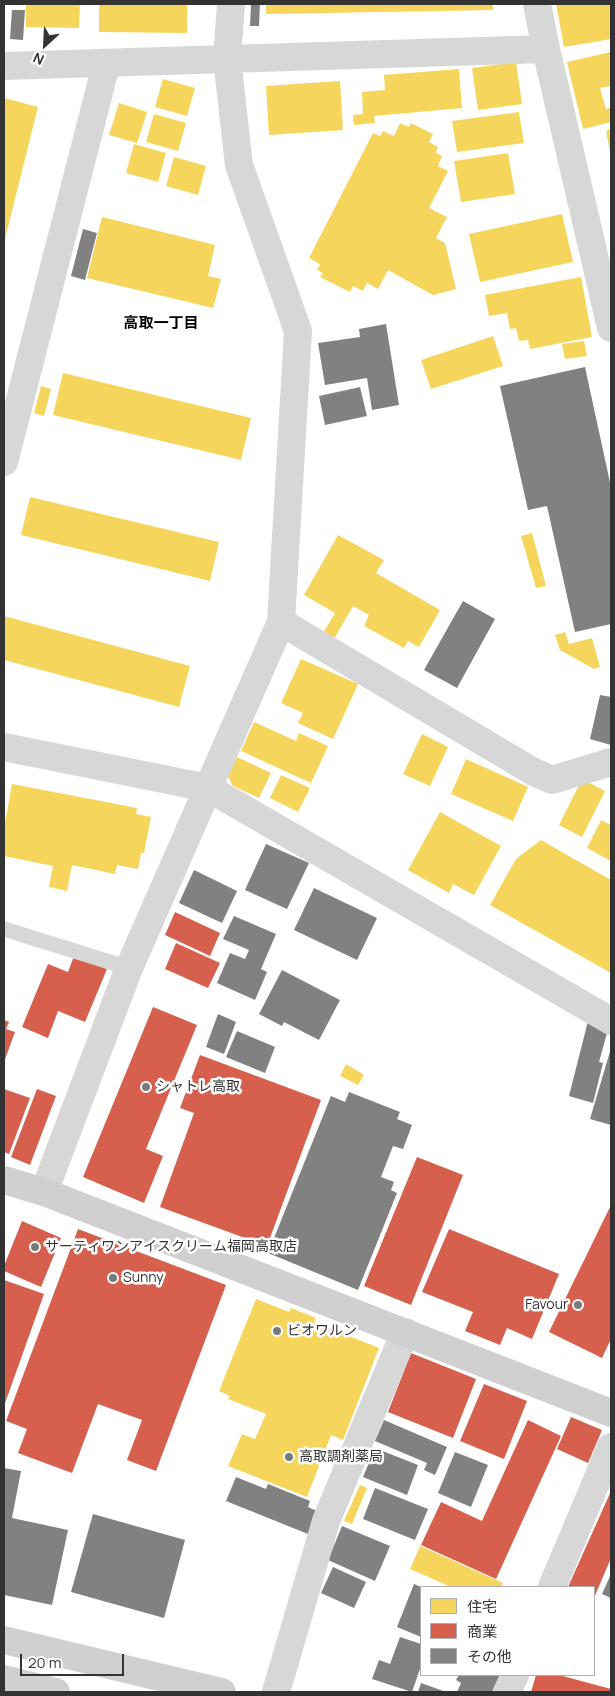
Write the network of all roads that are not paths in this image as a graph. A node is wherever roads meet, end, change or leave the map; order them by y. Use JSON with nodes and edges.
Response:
{"nodes":[{"id":1,"x":231,"y":4,"type":"edge"},
{"id":2,"x":537,"y":4,"type":"edge"},
{"id":3,"x":546,"y":50,"type":"junction"},
{"id":4,"x":227,"y":59,"type":"junction"},
{"id":5,"x":106,"y":64,"type":"junction"},
{"id":6,"x":4,"y":66,"type":"edge"},
{"id":7,"x":611,"y":328,"type":"edge"},
{"id":8,"x":4,"y":462,"type":"edge"},
{"id":9,"x":281,"y":622,"type":"junction"},
{"id":10,"x":4,"y":747,"type":"edge"},
{"id":11,"x":611,"y":762,"type":"edge"},
{"id":12,"x":208,"y":788,"type":"junction"},
{"id":13,"x":4,"y":929,"type":"edge"},
{"id":14,"x":129,"y":968,"type":"junction"},
{"id":15,"x":611,"y":1021,"type":"edge"},
{"id":16,"x":4,"y":1180,"type":"edge"},
{"id":17,"x":44,"y":1192,"type":"junction"},
{"id":18,"x":405,"y":1332,"type":"junction"},
{"id":19,"x":611,"y":1413,"type":"edge"},
{"id":20,"x":611,"y":1447,"type":"edge"},
{"id":21,"x":552,"y":1586,"type":"edge"},
{"id":22,"x":4,"y":1640,"type":"edge"},
{"id":23,"x":515,"y":1676,"type":"edge"},
{"id":24,"x":4,"y":1679,"type":"edge"},
{"id":25,"x":56,"y":1692,"type":"edge"},
{"id":26,"x":222,"y":1692,"type":"edge"},
{"id":27,"x":276,"y":1692,"type":"edge"},
{"id":28,"x":507,"y":1692,"type":"edge"}],
"edges":[{"from":1,"to":4,"type":"street"},
{"from":2,"to":3,"type":"street"},
{"from":3,"to":4,"type":"street"},
{"from":3,"to":7,"type":"street"},
{"from":4,"to":5,"type":"street"},
{"from":4,"to":9,"type":"street"},
{"from":5,"to":6,"type":"street"},
{"from":5,"to":8,"type":"street"},
{"from":9,"to":11,"type":"street"},
{"from":9,"to":12,"type":"street"},
{"from":10,"to":12,"type":"street"},
{"from":12,"to":14,"type":"street"},
{"from":12,"to":15,"type":"street"},
{"from":13,"to":14,"type":"lane"},
{"from":14,"to":17,"type":"street"},
{"from":16,"to":17,"type":"street"},
{"from":17,"to":18,"type":"street"},
{"from":18,"to":19,"type":"street"},
{"from":18,"to":27,"type":"street"},
{"from":20,"to":21,"type":"street"},
{"from":22,"to":26,"type":"street"},
{"from":23,"to":28,"type":"street"},
{"from":24,"to":25,"type":"street"}]}
